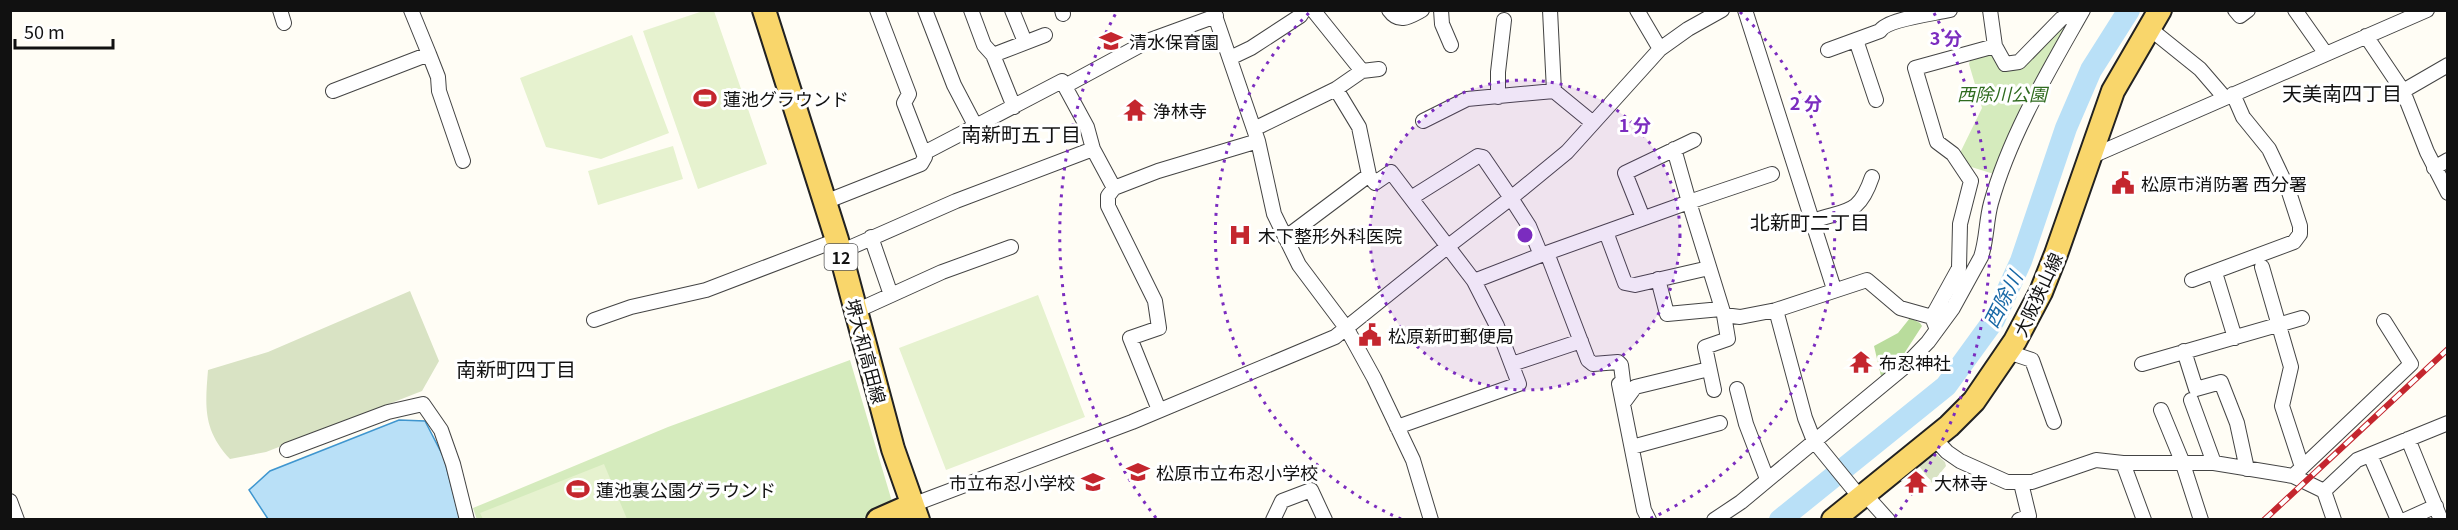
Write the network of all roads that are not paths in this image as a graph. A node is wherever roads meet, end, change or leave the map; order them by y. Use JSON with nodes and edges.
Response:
{"nodes":[{"id":1,"x":411,"y":10,"type":"edge"},
{"id":2,"x":764,"y":10,"type":"edge"},
{"id":3,"x":877,"y":10,"type":"edge"},
{"id":4,"x":925,"y":10,"type":"edge"},
{"id":5,"x":971,"y":10,"type":"edge"},
{"id":6,"x":1012,"y":10,"type":"edge"},
{"id":7,"x":1305,"y":10,"type":"edge"},
{"id":8,"x":1313,"y":10,"type":"edge"},
{"id":9,"x":1389,"y":10,"type":"edge"},
{"id":10,"x":1422,"y":10,"type":"edge"},
{"id":11,"x":1441,"y":10,"type":"edge"},
{"id":12,"x":1550,"y":10,"type":"edge"},
{"id":13,"x":1637,"y":10,"type":"edge"},
{"id":14,"x":1722,"y":10,"type":"edge"},
{"id":15,"x":1745,"y":10,"type":"edge"},
{"id":16,"x":1950,"y":10,"type":"edge"},
{"id":17,"x":1990,"y":10,"type":"edge"},
{"id":18,"x":2081,"y":10,"type":"edge"},
{"id":19,"x":2235,"y":10,"type":"edge"},
{"id":20,"x":2248,"y":10,"type":"edge"},
{"id":21,"x":2295,"y":10,"type":"edge"},
{"id":22,"x":2427,"y":10,"type":"edge"},
{"id":23,"x":1215,"y":13,"type":"edge"},
{"id":24,"x":1896,"y":15,"type":"edge"},
{"id":25,"x":2155,"y":19,"type":"edge"},
{"id":26,"x":1504,"y":20,"type":"dead end"},
{"id":27,"x":1045,"y":34,"type":"dead end"},
{"id":28,"x":2366,"y":36,"type":"junction"},
{"id":29,"x":1856,"y":40,"type":"junction"},
{"id":30,"x":1025,"y":42,"type":"junction"},
{"id":31,"x":1450,"y":45,"type":"dead end"},
{"id":32,"x":1995,"y":46,"type":"junction"},
{"id":33,"x":1660,"y":49,"type":"junction"},
{"id":34,"x":1828,"y":50,"type":"dead end"},
{"id":35,"x":429,"y":54,"type":"junction"},
{"id":36,"x":2326,"y":54,"type":"junction"},
{"id":37,"x":993,"y":55,"type":"junction"},
{"id":38,"x":1230,"y":58,"type":"junction"},
{"id":39,"x":2448,"y":65,"type":"edge"},
{"id":40,"x":1379,"y":69,"type":"dead end"},
{"id":41,"x":1362,"y":71,"type":"junction"},
{"id":42,"x":1065,"y":86,"type":"junction"},
{"id":43,"x":1336,"y":89,"type":"junction"},
{"id":44,"x":333,"y":91,"type":"dead end"},
{"id":45,"x":1554,"y":91,"type":"junction"},
{"id":46,"x":2403,"y":92,"type":"junction"},
{"id":47,"x":1498,"y":96,"type":"junction"},
{"id":48,"x":2229,"y":96,"type":"junction"},
{"id":49,"x":1876,"y":100,"type":"dead end"},
{"id":50,"x":1014,"y":107,"type":"junction"},
{"id":51,"x":1423,"y":121,"type":"dead end"},
{"id":52,"x":1593,"y":123,"type":"junction"},
{"id":53,"x":976,"y":127,"type":"junction"},
{"id":54,"x":1256,"y":135,"type":"junction"},
{"id":55,"x":1694,"y":140,"type":"dead end"},
{"id":56,"x":1094,"y":149,"type":"junction"},
{"id":57,"x":1674,"y":149,"type":"junction"},
{"id":58,"x":924,"y":153,"type":"junction"},
{"id":59,"x":2090,"y":158,"type":"junction"},
{"id":60,"x":2448,"y":160,"type":"edge"},
{"id":61,"x":463,"y":161,"type":"dead end"},
{"id":62,"x":2434,"y":168,"type":"junction"},
{"id":63,"x":1772,"y":174,"type":"dead end"},
{"id":64,"x":1369,"y":175,"type":"junction"},
{"id":65,"x":1872,"y":177,"type":"dead end"},
{"id":66,"x":1114,"y":188,"type":"junction"},
{"id":67,"x":2448,"y":194,"type":"edge"},
{"id":68,"x":1410,"y":198,"type":"junction"},
{"id":69,"x":1511,"y":198,"type":"junction"},
{"id":70,"x":825,"y":202,"type":"junction"},
{"id":71,"x":1689,"y":202,"type":"junction"},
{"id":72,"x":1643,"y":218,"type":"junction"},
{"id":73,"x":1813,"y":220,"type":"junction"},
{"id":74,"x":1606,"y":232,"type":"junction"},
{"id":75,"x":871,"y":237,"type":"junction"},
{"id":76,"x":1286,"y":238,"type":"junction"},
{"id":77,"x":838,"y":246,"type":"junction"},
{"id":78,"x":1011,"y":247,"type":"dead end"},
{"id":79,"x":1447,"y":247,"type":"junction"},
{"id":80,"x":1544,"y":254,"type":"junction"},
{"id":81,"x":2262,"y":267,"type":"dead end"},
{"id":82,"x":1709,"y":268,"type":"junction"},
{"id":83,"x":1658,"y":279,"type":"junction"},
{"id":84,"x":2217,"y":279,"type":"dead end"},
{"id":85,"x":2192,"y":280,"type":"dead end"},
{"id":86,"x":1474,"y":281,"type":"junction"},
{"id":87,"x":1834,"y":289,"type":"junction"},
{"id":88,"x":891,"y":295,"type":"junction"},
{"id":89,"x":1776,"y":310,"type":"junction"},
{"id":90,"x":856,"y":311,"type":"junction"},
{"id":91,"x":1722,"y":312,"type":"junction"},
{"id":92,"x":2302,"y":318,"type":"dead end"},
{"id":93,"x":594,"y":320,"type":"dead end"},
{"id":94,"x":2384,"y":321,"type":"dead end"},
{"id":95,"x":1934,"y":324,"type":"junction"},
{"id":96,"x":2280,"y":324,"type":"junction"},
{"id":97,"x":1347,"y":329,"type":"junction"},
{"id":98,"x":2235,"y":338,"type":"junction"},
{"id":99,"x":1581,"y":341,"type":"junction"},
{"id":100,"x":2184,"y":351,"type":"junction"},
{"id":101,"x":2008,"y":352,"type":"junction"},
{"id":102,"x":1512,"y":364,"type":"junction"},
{"id":103,"x":2142,"y":364,"type":"dead end"},
{"id":104,"x":1709,"y":369,"type":"junction"},
{"id":105,"x":1737,"y":388,"type":"dead end"},
{"id":106,"x":1714,"y":390,"type":"dead end"},
{"id":107,"x":2191,"y":400,"type":"dead end"},
{"id":108,"x":1624,"y":402,"type":"junction"},
{"id":109,"x":1159,"y":410,"type":"junction"},
{"id":110,"x":2161,"y":410,"type":"dead end"},
{"id":111,"x":2054,"y":422,"type":"dead end"},
{"id":112,"x":1720,"y":423,"type":"dead end"},
{"id":113,"x":2448,"y":423,"type":"edge"},
{"id":114,"x":1397,"y":427,"type":"junction"},
{"id":115,"x":1935,"y":439,"type":"junction"},
{"id":116,"x":2408,"y":439,"type":"junction"},
{"id":117,"x":1815,"y":442,"type":"junction"},
{"id":118,"x":1632,"y":447,"type":"junction"},
{"id":119,"x":287,"y":450,"type":"dead end"},
{"id":120,"x":2370,"y":455,"type":"junction"},
{"id":121,"x":2182,"y":462,"type":"junction"},
{"id":122,"x":2123,"y":463,"type":"junction"},
{"id":123,"x":2214,"y":463,"type":"junction"},
{"id":124,"x":2247,"y":469,"type":"junction"},
{"id":125,"x":2297,"y":471,"type":"junction"},
{"id":126,"x":1767,"y":479,"type":"junction"},
{"id":127,"x":2022,"y":483,"type":"junction"},
{"id":128,"x":2324,"y":491,"type":"junction"},
{"id":129,"x":1860,"y":494,"type":"junction"},
{"id":130,"x":10,"y":501,"type":"edge"},
{"id":131,"x":915,"y":512,"type":"edge"},
{"id":132,"x":2439,"y":513,"type":"edge"},
{"id":133,"x":17,"y":519,"type":"edge"},
{"id":134,"x":467,"y":519,"type":"edge"},
{"id":135,"x":878,"y":519,"type":"edge"},
{"id":136,"x":1273,"y":519,"type":"edge"},
{"id":137,"x":1325,"y":519,"type":"edge"},
{"id":138,"x":1431,"y":519,"type":"edge"},
{"id":139,"x":1649,"y":519,"type":"edge"},
{"id":140,"x":1714,"y":519,"type":"edge"},
{"id":141,"x":1833,"y":519,"type":"edge"},
{"id":142,"x":1888,"y":519,"type":"edge"},
{"id":143,"x":2019,"y":519,"type":"edge"},
{"id":144,"x":2145,"y":519,"type":"edge"},
{"id":145,"x":2201,"y":519,"type":"edge"},
{"id":146,"x":2334,"y":519,"type":"edge"},
{"id":147,"x":2398,"y":519,"type":"edge"},
{"id":148,"x":2405,"y":519,"type":"edge"}],
"edges":[{"from":1,"to":35,"type":"street"},
{"from":2,"to":70,"type":"main road","name":"堺大和高田線","number":"12"},
{"from":3,"to":58,"type":"street"},
{"from":4,"to":53,"type":"street"},
{"from":5,"to":37,"type":"street"},
{"from":6,"to":30,"type":"street"},
{"from":7,"to":38,"type":"street"},
{"from":8,"to":41,"type":"street"},
{"from":9,"to":10,"type":"street"},
{"from":11,"to":31,"type":"street"},
{"from":12,"to":45,"type":"street"},
{"from":13,"to":33,"type":"street"},
{"from":14,"to":33,"type":"street"},
{"from":15,"to":73,"type":"street"},
{"from":16,"to":24,"type":"street"},
{"from":17,"to":32,"type":"street"},
{"from":18,"to":32,"type":"street"},
{"from":18,"to":95,"type":"street"},
{"from":19,"to":20,"type":"street"},
{"from":21,"to":36,"type":"street"},
{"from":22,"to":28,"type":"street"},
{"from":23,"to":38,"type":"street"},
{"from":23,"to":42,"type":"street"},
{"from":24,"to":29,"type":"street"},
{"from":25,"to":48,"type":"street"},
{"from":25,"to":59,"type":"main road","name":"大阪狭山線"},
{"from":26,"to":47,"type":"street"},
{"from":27,"to":30,"type":"street"},
{"from":28,"to":36,"type":"street"},
{"from":28,"to":46,"type":"street"},
{"from":29,"to":34,"type":"street"},
{"from":29,"to":49,"type":"street"},
{"from":30,"to":37,"type":"street"},
{"from":32,"to":95,"type":"street"},
{"from":33,"to":52,"type":"street"},
{"from":35,"to":44,"type":"street"},
{"from":35,"to":61,"type":"street"},
{"from":36,"to":48,"type":"street"},
{"from":37,"to":50,"type":"street"},
{"from":38,"to":54,"type":"street"},
{"from":39,"to":46,"type":"street"},
{"from":40,"to":41,"type":"street"},
{"from":41,"to":43,"type":"street"},
{"from":42,"to":50,"type":"street"},
{"from":42,"to":56,"type":"street"},
{"from":43,"to":54,"type":"street"},
{"from":43,"to":64,"type":"street"},
{"from":45,"to":47,"type":"street"},
{"from":45,"to":52,"type":"street"},
{"from":46,"to":62,"type":"street"},
{"from":47,"to":51,"type":"street"},
{"from":48,"to":59,"type":"street"},
{"from":48,"to":85,"type":"street"},
{"from":50,"to":53,"type":"street"},
{"from":52,"to":69,"type":"street"},
{"from":53,"to":58,"type":"street"},
{"from":54,"to":66,"type":"street"},
{"from":54,"to":76,"type":"street"},
{"from":55,"to":57,"type":"street"},
{"from":56,"to":66,"type":"street"},
{"from":56,"to":75,"type":"street"},
{"from":57,"to":71,"type":"street"},
{"from":57,"to":72,"type":"street"},
{"from":58,"to":70,"type":"street"},
{"from":59,"to":101,"type":"main road","name":"大阪狭山線"},
{"from":60,"to":62,"type":"street"},
{"from":62,"to":67,"type":"street"},
{"from":63,"to":71,"type":"street"},
{"from":64,"to":68,"type":"street"},
{"from":64,"to":76,"type":"street"},
{"from":65,"to":73,"type":"street"},
{"from":66,"to":109,"type":"street"},
{"from":68,"to":69,"type":"street"},
{"from":68,"to":79,"type":"street"},
{"from":69,"to":79,"type":"street"},
{"from":69,"to":80,"type":"street"},
{"from":70,"to":77,"type":"main road","name":"堺大和高田線","number":"12"},
{"from":71,"to":72,"type":"street"},
{"from":71,"to":82,"type":"street"},
{"from":72,"to":74,"type":"street"},
{"from":73,"to":87,"type":"street"},
{"from":74,"to":80,"type":"street"},
{"from":74,"to":83,"type":"street"},
{"from":75,"to":77,"type":"street"},
{"from":75,"to":88,"type":"street"},
{"from":76,"to":97,"type":"street"},
{"from":77,"to":90,"type":"main road","name":"堺大和高田線","number":"12"},
{"from":77,"to":93,"type":"street"},
{"from":78,"to":88,"type":"street"},
{"from":79,"to":86,"type":"street"},
{"from":79,"to":97,"type":"street"},
{"from":80,"to":86,"type":"street"},
{"from":80,"to":99,"type":"street"},
{"from":81,"to":96,"type":"street"},
{"from":82,"to":83,"type":"street"},
{"from":82,"to":91,"type":"street"},
{"from":83,"to":91,"type":"street"},
{"from":84,"to":98,"type":"street"},
{"from":86,"to":102,"type":"street"},
{"from":87,"to":89,"type":"street"},
{"from":87,"to":95,"type":"street"},
{"from":88,"to":90,"type":"street"},
{"from":89,"to":91,"type":"street"},
{"from":89,"to":117,"type":"street"},
{"from":90,"to":131,"type":"main road","name":"堺大和高田線","number":"12"},
{"from":91,"to":104,"type":"street"},
{"from":92,"to":96,"type":"street"},
{"from":94,"to":125,"type":"street"},
{"from":95,"to":117,"type":"street"},
{"from":96,"to":98,"type":"street"},
{"from":96,"to":125,"type":"street"},
{"from":97,"to":109,"type":"street"},
{"from":97,"to":114,"type":"street"},
{"from":98,"to":100,"type":"street"},
{"from":99,"to":102,"type":"street"},
{"from":99,"to":108,"type":"street"},
{"from":100,"to":103,"type":"street"},
{"from":100,"to":124,"type":"street"},
{"from":101,"to":111,"type":"street"},
{"from":101,"to":115,"type":"main road","name":"大阪狭山線"},
{"from":102,"to":114,"type":"street"},
{"from":104,"to":106,"type":"street"},
{"from":104,"to":108,"type":"street"},
{"from":105,"to":126,"type":"street"},
{"from":107,"to":123,"type":"street"},
{"from":108,"to":118,"type":"street"},
{"from":109,"to":131,"type":"street"},
{"from":110,"to":121,"type":"street"},
{"from":112,"to":118,"type":"street"},
{"from":113,"to":116,"type":"street"},
{"from":114,"to":138,"type":"street"},
{"from":115,"to":127,"type":"street"},
{"from":115,"to":129,"type":"main road","name":"大阪狭山線"},
{"from":116,"to":120,"type":"street"},
{"from":116,"to":132,"type":"street"},
{"from":117,"to":126,"type":"street"},
{"from":117,"to":129,"type":"street"},
{"from":118,"to":139,"type":"street"},
{"from":119,"to":134,"type":"street"},
{"from":120,"to":128,"type":"street"},
{"from":120,"to":147,"type":"street"},
{"from":121,"to":122,"type":"street"},
{"from":121,"to":123,"type":"street"},
{"from":121,"to":145,"type":"street"},
{"from":122,"to":127,"type":"street"},
{"from":122,"to":144,"type":"street"},
{"from":123,"to":124,"type":"street"},
{"from":124,"to":125,"type":"street"},
{"from":125,"to":128,"type":"street"},
{"from":126,"to":140,"type":"street"},
{"from":127,"to":143,"type":"street"},
{"from":128,"to":146,"type":"street"},
{"from":129,"to":141,"type":"main road","name":"大阪狭山線"},
{"from":129,"to":142,"type":"street"},
{"from":130,"to":133,"type":"street"},
{"from":131,"to":135,"type":"main road"},
{"from":132,"to":148,"type":"street"},
{"from":136,"to":137,"type":"street"}]}
